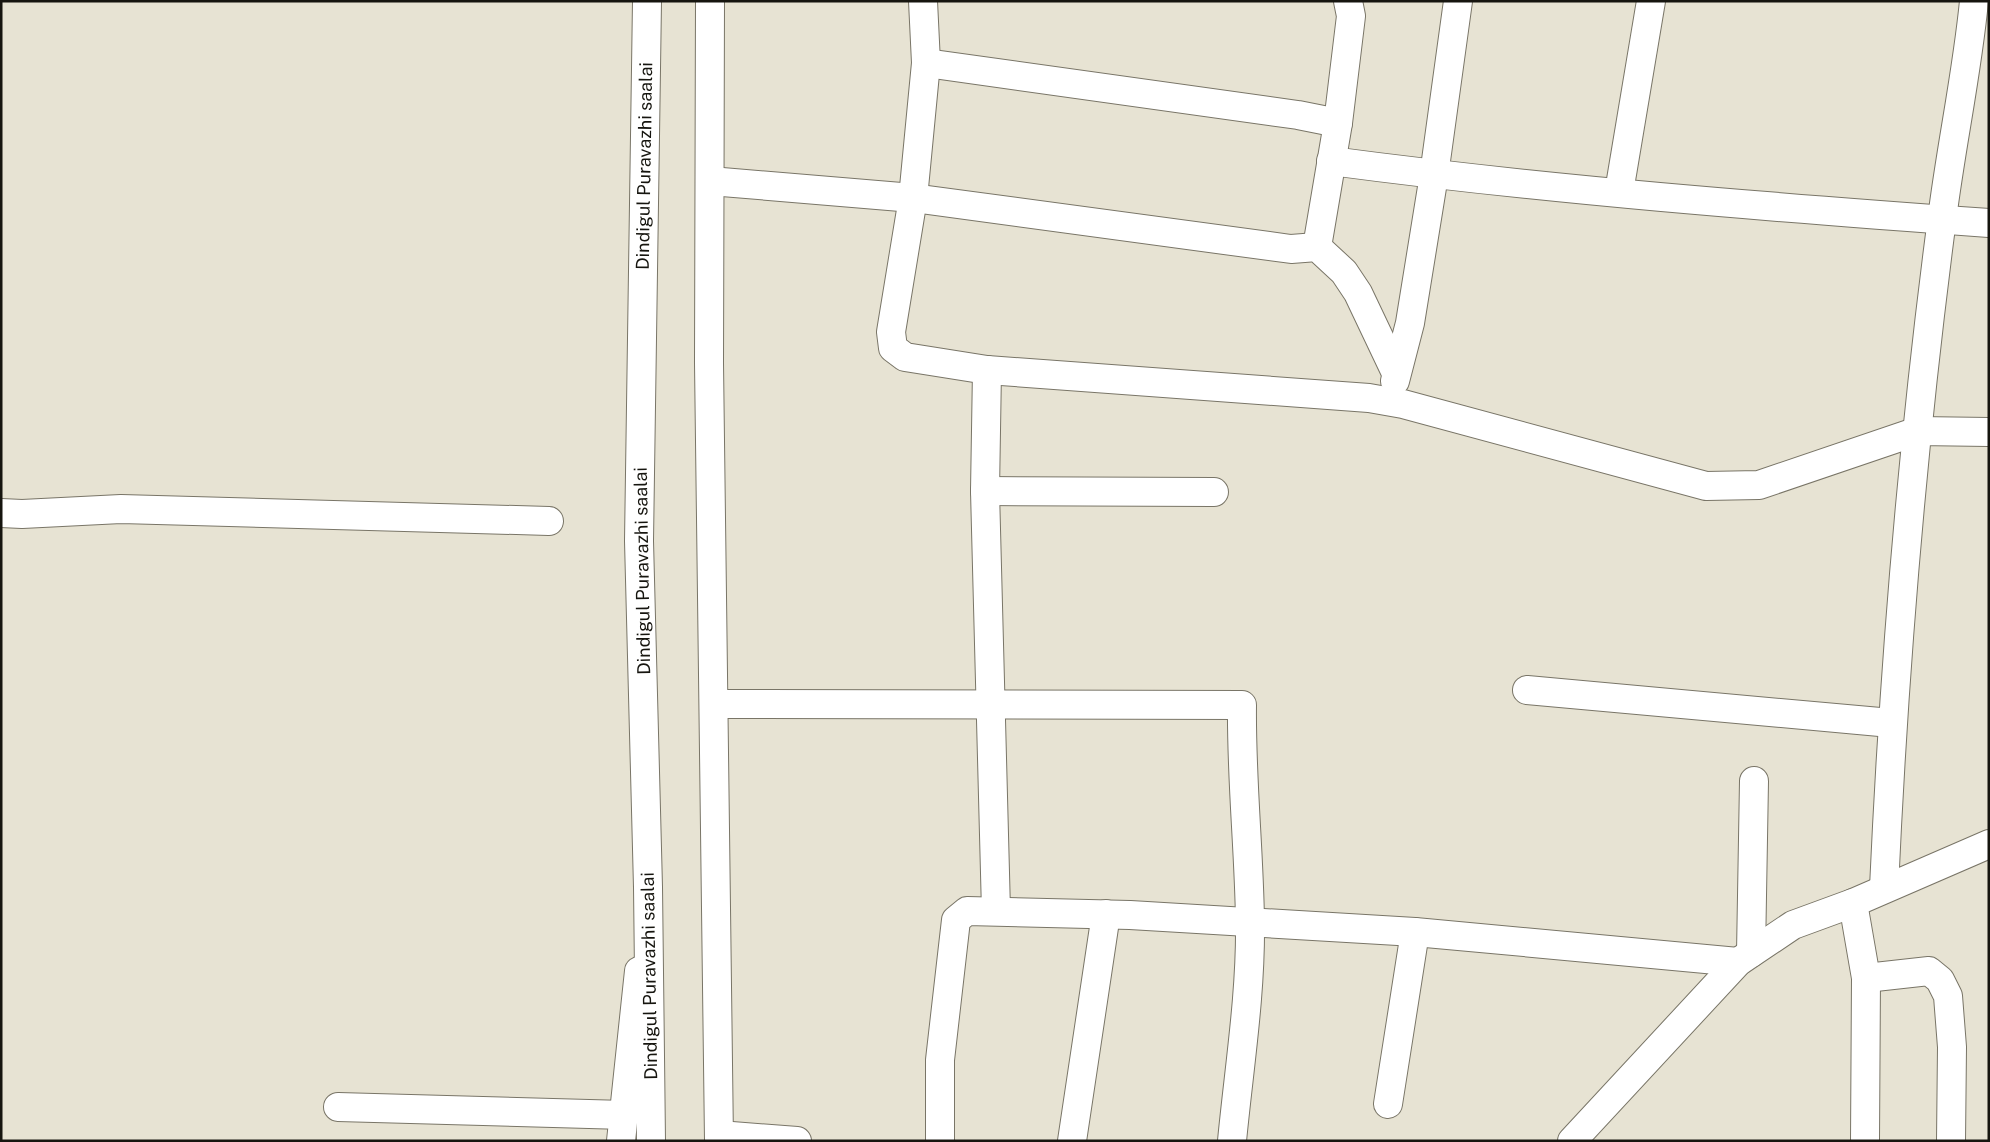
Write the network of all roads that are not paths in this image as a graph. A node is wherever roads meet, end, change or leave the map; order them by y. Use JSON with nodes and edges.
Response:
{"nodes":[{"id":1,"x":647,"y":1,"type":"edge"},
{"id":2,"x":710,"y":1,"type":"edge"},
{"id":3,"x":923,"y":1,"type":"edge"},
{"id":4,"x":1348,"y":1,"type":"edge"},
{"id":5,"x":1458,"y":1,"type":"edge"},
{"id":6,"x":1651,"y":1,"type":"edge"},
{"id":7,"x":1978,"y":6,"type":"edge"},
{"id":8,"x":926,"y":63,"type":"junction"},
{"id":9,"x":1338,"y":123,"type":"junction"},
{"id":10,"x":1331,"y":161,"type":"junction"},
{"id":11,"x":1434,"y":175,"type":"junction"},
{"id":12,"x":710,"y":181,"type":"junction"},
{"id":13,"x":1619,"y":192,"type":"junction"},
{"id":14,"x":913,"y":198,"type":"junction"},
{"id":15,"x":1942,"y":219,"type":"junction"},
{"id":16,"x":1989,"y":223,"type":"edge"},
{"id":17,"x":1317,"y":247,"type":"junction"},
{"id":18,"x":987,"y":370,"type":"junction"},
{"id":19,"x":1396,"y":373,"type":"junction"},
{"id":20,"x":1392,"y":402,"type":"junction"},
{"id":21,"x":1918,"y":431,"type":"junction"},
{"id":22,"x":1989,"y":432,"type":"edge"},
{"id":23,"x":985,"y":491,"type":"junction"},
{"id":24,"x":1214,"y":492,"type":"dead end"},
{"id":25,"x":1,"y":513,"type":"edge"},
{"id":26,"x":549,"y":521,"type":"dead end"},
{"id":27,"x":1527,"y":690,"type":"dead end"},
{"id":28,"x":714,"y":704,"type":"junction"},
{"id":29,"x":992,"y":704,"type":"junction"},
{"id":30,"x":1891,"y":723,"type":"junction"},
{"id":31,"x":1754,"y":781,"type":"dead end"},
{"id":32,"x":1989,"y":844,"type":"edge"},
{"id":33,"x":648,"y":887,"type":"junction"},
{"id":34,"x":1884,"y":888,"type":"junction"},
{"id":35,"x":1853,"y":903,"type":"junction"},
{"id":36,"x":996,"y":911,"type":"junction"},
{"id":37,"x":1106,"y":914,"type":"junction"},
{"id":38,"x":1250,"y":922,"type":"junction"},
{"id":39,"x":1415,"y":932,"type":"junction"},
{"id":40,"x":1744,"y":958,"type":"junction"},
{"id":41,"x":1866,"y":978,"type":"junction"},
{"id":42,"x":1388,"y":1104,"type":"dead end"},
{"id":43,"x":338,"y":1107,"type":"dead end"},
{"id":44,"x":623,"y":1128,"type":"edge"},
{"id":45,"x":719,"y":1138,"type":"edge"},
{"id":46,"x":650,"y":1141,"type":"edge"},
{"id":47,"x":798,"y":1141,"type":"edge"},
{"id":48,"x":940,"y":1141,"type":"edge"},
{"id":49,"x":1072,"y":1141,"type":"edge"},
{"id":50,"x":1232,"y":1141,"type":"edge"},
{"id":51,"x":1572,"y":1141,"type":"edge"},
{"id":52,"x":1865,"y":1141,"type":"edge"},
{"id":53,"x":1951,"y":1141,"type":"edge"}],
"edges":[{"from":1,"to":33,"type":"main road","name":"Dindigul Puravazhi saalai"},
{"from":2,"to":12,"type":"main road"},
{"from":3,"to":8,"type":"main road"},
{"from":4,"to":9,"type":"main road"},
{"from":5,"to":11,"type":"main road"},
{"from":6,"to":13,"type":"main road"},
{"from":7,"to":15,"type":"main road"},
{"from":8,"to":9,"type":"main road"},
{"from":8,"to":14,"type":"main road"},
{"from":9,"to":10,"type":"main road"},
{"from":10,"to":11,"type":"main road"},
{"from":10,"to":17,"type":"main road"},
{"from":11,"to":13,"type":"main road"},
{"from":11,"to":19,"type":"main road"},
{"from":12,"to":14,"type":"main road"},
{"from":12,"to":28,"type":"main road"},
{"from":13,"to":15,"type":"main road"},
{"from":14,"to":17,"type":"main road"},
{"from":14,"to":18,"type":"main road"},
{"from":15,"to":16,"type":"main road"},
{"from":15,"to":21,"type":"main road"},
{"from":17,"to":19,"type":"main road"},
{"from":18,"to":20,"type":"main road"},
{"from":18,"to":23,"type":"main road"},
{"from":19,"to":20,"type":"main road"},
{"from":20,"to":21,"type":"main road"},
{"from":21,"to":22,"type":"main road"},
{"from":21,"to":30,"type":"main road"},
{"from":23,"to":24,"type":"main road"},
{"from":23,"to":29,"type":"main road"},
{"from":25,"to":26,"type":"main road"},
{"from":27,"to":30,"type":"main road"},
{"from":28,"to":29,"type":"main road"},
{"from":28,"to":45,"type":"main road"},
{"from":29,"to":36,"type":"main road"},
{"from":29,"to":38,"type":"main road"},
{"from":30,"to":34,"type":"main road"},
{"from":31,"to":40,"type":"main road"},
{"from":32,"to":34,"type":"main road"},
{"from":33,"to":44,"type":"main road"},
{"from":33,"to":46,"type":"main road","name":"Dindigul Puravazhi saalai"},
{"from":34,"to":35,"type":"main road"},
{"from":35,"to":40,"type":"main road"},
{"from":35,"to":41,"type":"main road"},
{"from":36,"to":37,"type":"main road"},
{"from":36,"to":48,"type":"main road"},
{"from":37,"to":38,"type":"main road"},
{"from":37,"to":49,"type":"main road"},
{"from":38,"to":39,"type":"main road"},
{"from":38,"to":50,"type":"main road"},
{"from":39,"to":40,"type":"main road"},
{"from":39,"to":42,"type":"main road"},
{"from":40,"to":51,"type":"main road"},
{"from":41,"to":52,"type":"main road"},
{"from":41,"to":53,"type":"main road"},
{"from":43,"to":44,"type":"main road"},
{"from":45,"to":47,"type":"main road"}]}
